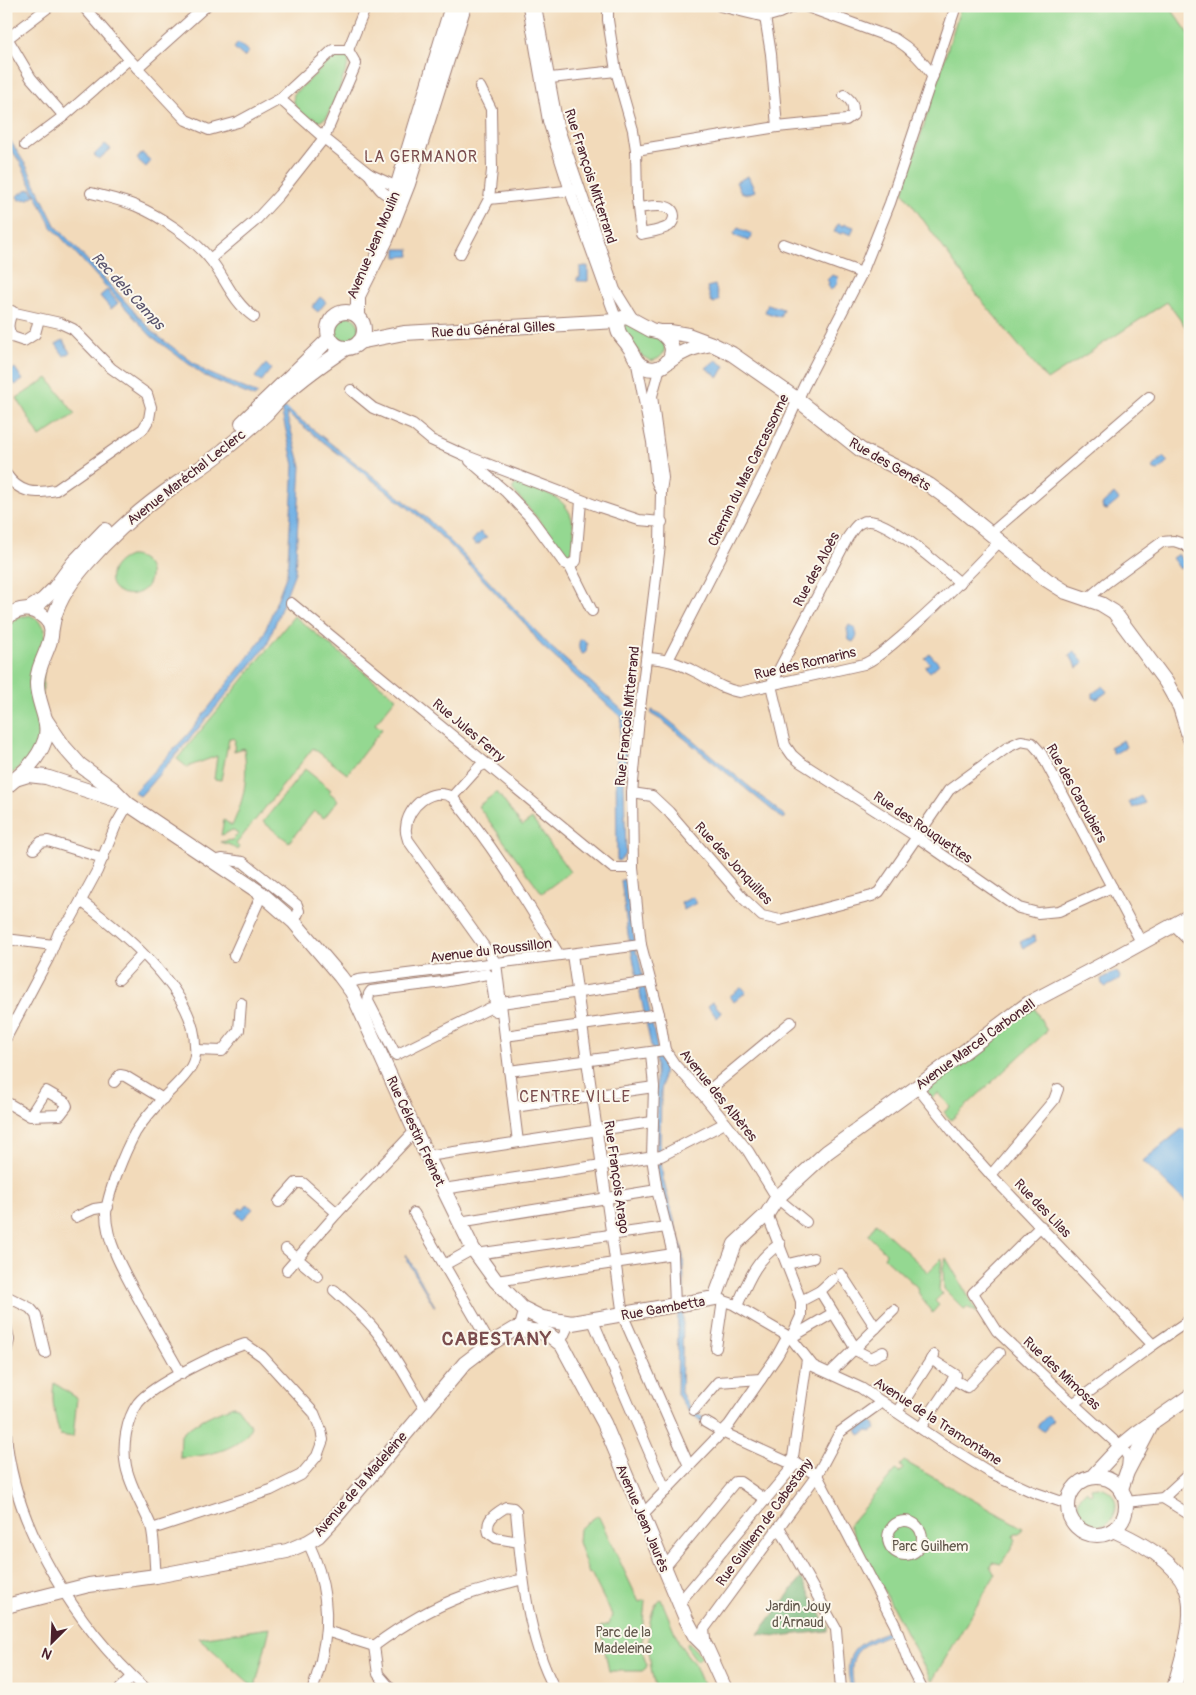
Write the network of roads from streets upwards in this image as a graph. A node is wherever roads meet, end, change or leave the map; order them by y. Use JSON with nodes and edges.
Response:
{"nodes":[{"id":1,"x":50,"y":6,"type":"edge"},
{"id":2,"x":83,"y":6,"type":"edge"},
{"id":3,"x":206,"y":6,"type":"edge"},
{"id":4,"x":366,"y":6,"type":"edge"},
{"id":5,"x":452,"y":6,"type":"edge"},
{"id":6,"x":464,"y":6,"type":"edge"},
{"id":7,"x":528,"y":6,"type":"edge"},
{"id":8,"x":536,"y":6,"type":"edge"},
{"id":9,"x":608,"y":6,"type":"edge"},
{"id":10,"x":720,"y":6,"type":"edge"},
{"id":11,"x":794,"y":6,"type":"edge"},
{"id":12,"x":805,"y":6,"type":"edge"},
{"id":13,"x":956,"y":6,"type":"edge"},
{"id":14,"x":765,"y":17,"type":"junction"},
{"id":15,"x":7,"y":37,"type":"edge"},
{"id":16,"x":348,"y":50,"type":"junction"},
{"id":17,"x":129,"y":59,"type":"junction"},
{"id":18,"x":137,"y":68,"type":"junction"},
{"id":19,"x":616,"y":71,"type":"junction"},
{"id":20,"x":933,"y":76,"type":"junction"},
{"id":21,"x":544,"y":79,"type":"junction"},
{"id":22,"x":480,"y":87,"type":"dead end"},
{"id":23,"x":844,"y":95,"type":"dead end"},
{"id":24,"x":280,"y":100,"type":"junction"},
{"id":25,"x":64,"y":116,"type":"junction"},
{"id":26,"x":777,"y":127,"type":"junction"},
{"id":27,"x":324,"y":138,"type":"junction"},
{"id":28,"x":25,"y":145,"type":"dead end"},
{"id":29,"x":636,"y":150,"type":"junction"},
{"id":30,"x":574,"y":190,"type":"junction"},
{"id":31,"x":91,"y":193,"type":"dead end"},
{"id":32,"x":399,"y":195,"type":"junction"},
{"id":33,"x":489,"y":199,"type":"junction"},
{"id":34,"x":638,"y":208,"type":"dead end"},
{"id":35,"x":784,"y":244,"type":"dead end"},
{"id":36,"x":460,"y":254,"type":"dead end"},
{"id":37,"x":210,"y":259,"type":"junction"},
{"id":38,"x":862,"y":273,"type":"junction"},
{"id":39,"x":9,"y":311,"type":"edge"},
{"id":40,"x":254,"y":317,"type":"dead end"},
{"id":41,"x":356,"y":318,"type":"junction"},
{"id":42,"x":39,"y":319,"type":"junction"},
{"id":43,"x":633,"y":319,"type":"junction"},
{"id":44,"x":618,"y":328,"type":"junction"},
{"id":45,"x":660,"y":332,"type":"junction"},
{"id":46,"x":404,"y":333,"type":"junction"},
{"id":47,"x":330,"y":338,"type":"junction"},
{"id":48,"x":359,"y":342,"type":"junction"},
{"id":49,"x":712,"y":344,"type":"junction"},
{"id":50,"x":346,"y":348,"type":"junction"},
{"id":51,"x":636,"y":358,"type":"junction"},
{"id":52,"x":664,"y":365,"type":"junction"},
{"id":53,"x":351,"y":390,"type":"dead end"},
{"id":54,"x":280,"y":392,"type":"junction"},
{"id":55,"x":1149,"y":397,"type":"dead end"},
{"id":56,"x":798,"y":400,"type":"junction"},
{"id":57,"x":262,"y":410,"type":"junction"},
{"id":58,"x":464,"y":455,"type":"junction"},
{"id":59,"x":6,"y":474,"type":"edge"},
{"id":60,"x":661,"y":491,"type":"junction"},
{"id":61,"x":581,"y":500,"type":"junction"},
{"id":62,"x":662,"y":522,"type":"junction"},
{"id":63,"x":994,"y":538,"type":"junction"},
{"id":64,"x":1190,"y":549,"type":"edge"},
{"id":65,"x":569,"y":565,"type":"junction"},
{"id":66,"x":960,"y":583,"type":"junction"},
{"id":67,"x":1086,"y":600,"type":"junction"},
{"id":68,"x":291,"y":602,"type":"dead end"},
{"id":69,"x":15,"y":611,"type":"edge"},
{"id":70,"x":592,"y":611,"type":"dead end"},
{"id":71,"x":52,"y":628,"type":"junction"},
{"id":72,"x":647,"y":658,"type":"junction"},
{"id":73,"x":668,"y":660,"type":"junction"},
{"id":74,"x":770,"y":685,"type":"junction"},
{"id":75,"x":45,"y":719,"type":"junction"},
{"id":76,"x":1190,"y":739,"type":"edge"},
{"id":77,"x":490,"y":765,"type":"junction"},
{"id":78,"x":10,"y":783,"type":"edge"},
{"id":79,"x":632,"y":793,"type":"junction"},
{"id":80,"x":452,"y":797,"type":"junction"},
{"id":81,"x":128,"y":804,"type":"junction"},
{"id":82,"x":917,"y":837,"type":"junction"},
{"id":83,"x":34,"y":849,"type":"dead end"},
{"id":84,"x":103,"y":858,"type":"junction"},
{"id":85,"x":214,"y":861,"type":"junction"},
{"id":86,"x":633,"y":868,"type":"junction"},
{"id":87,"x":1112,"y":887,"type":"junction"},
{"id":88,"x":262,"y":894,"type":"junction"},
{"id":89,"x":81,"y":901,"type":"junction"},
{"id":90,"x":1190,"y":916,"type":"edge"},
{"id":91,"x":294,"y":922,"type":"junction"},
{"id":92,"x":1172,"y":924,"type":"junction"},
{"id":93,"x":6,"y":939,"type":"edge"},
{"id":94,"x":1141,"y":942,"type":"junction"},
{"id":95,"x":1190,"y":942,"type":"edge"},
{"id":96,"x":53,"y":945,"type":"junction"},
{"id":97,"x":641,"y":945,"type":"junction"},
{"id":98,"x":142,"y":954,"type":"junction"},
{"id":99,"x":572,"y":954,"type":"junction"},
{"id":100,"x":559,"y":955,"type":"junction"},
{"id":101,"x":234,"y":956,"type":"dead end"},
{"id":102,"x":496,"y":963,"type":"junction"},
{"id":103,"x":119,"y":979,"type":"dead end"},
{"id":104,"x":651,"y":982,"type":"junction"},
{"id":105,"x":349,"y":988,"type":"junction"},
{"id":106,"x":578,"y":992,"type":"junction"},
{"id":107,"x":241,"y":1003,"type":"dead end"},
{"id":108,"x":501,"y":1003,"type":"junction"},
{"id":109,"x":658,"y":1014,"type":"junction"},
{"id":110,"x":791,"y":1022,"type":"dead end"},
{"id":111,"x":582,"y":1025,"type":"junction"},
{"id":112,"x":505,"y":1036,"type":"junction"},
{"id":113,"x":6,"y":1038,"type":"edge"},
{"id":114,"x":196,"y":1050,"type":"junction"},
{"id":115,"x":665,"y":1050,"type":"junction"},
{"id":116,"x":650,"y":1052,"type":"junction"},
{"id":117,"x":396,"y":1055,"type":"joint"},
{"id":118,"x":587,"y":1060,"type":"junction"},
{"id":119,"x":509,"y":1071,"type":"junction"},
{"id":120,"x":114,"y":1082,"type":"dead end"},
{"id":121,"x":654,"y":1087,"type":"junction"},
{"id":122,"x":917,"y":1087,"type":"junction"},
{"id":123,"x":1058,"y":1089,"type":"dead end"},
{"id":124,"x":703,"y":1095,"type":"junction"},
{"id":125,"x":592,"y":1096,"type":"junction"},
{"id":126,"x":163,"y":1099,"type":"junction"},
{"id":127,"x":6,"y":1102,"type":"edge"},
{"id":128,"x":514,"y":1106,"type":"junction"},
{"id":129,"x":30,"y":1116,"type":"dead end"},
{"id":130,"x":652,"y":1122,"type":"junction"},
{"id":131,"x":725,"y":1123,"type":"junction"},
{"id":132,"x":597,"y":1130,"type":"junction"},
{"id":133,"x":415,"y":1131,"type":"junction"},
{"id":134,"x":518,"y":1142,"type":"junction"},
{"id":135,"x":428,"y":1156,"type":"junction"},
{"id":136,"x":652,"y":1158,"type":"junction"},
{"id":137,"x":602,"y":1165,"type":"junction"},
{"id":138,"x":991,"y":1175,"type":"junction"},
{"id":139,"x":444,"y":1189,"type":"junction"},
{"id":140,"x":657,"y":1190,"type":"junction"},
{"id":141,"x":606,"y":1198,"type":"junction"},
{"id":142,"x":777,"y":1198,"type":"junction"},
{"id":143,"x":279,"y":1202,"type":"dead end"},
{"id":144,"x":108,"y":1208,"type":"junction"},
{"id":145,"x":336,"y":1213,"type":"junction"},
{"id":146,"x":414,"y":1213,"type":"dead end"},
{"id":147,"x":768,"y":1214,"type":"junction"},
{"id":148,"x":76,"y":1217,"type":"dead end"},
{"id":149,"x":459,"y":1222,"type":"junction"},
{"id":150,"x":806,"y":1222,"type":"dead end"},
{"id":151,"x":1041,"y":1226,"type":"junction"},
{"id":152,"x":666,"y":1227,"type":"junction"},
{"id":153,"x":612,"y":1235,"type":"junction"},
{"id":154,"x":780,"y":1244,"type":"junction"},
{"id":155,"x":286,"y":1249,"type":"dead end"},
{"id":156,"x":475,"y":1251,"type":"junction"},
{"id":157,"x":673,"y":1254,"type":"junction"},
{"id":158,"x":297,"y":1258,"type":"junction"},
{"id":159,"x":813,"y":1258,"type":"dead end"},
{"id":160,"x":615,"y":1263,"type":"junction"},
{"id":161,"x":788,"y":1264,"type":"junction"},
{"id":162,"x":444,"y":1265,"type":"junction"},
{"id":163,"x":287,"y":1270,"type":"dead end"},
{"id":164,"x":318,"y":1276,"type":"dead end"},
{"id":165,"x":496,"y":1281,"type":"junction"},
{"id":166,"x":334,"y":1290,"type":"dead end"},
{"id":167,"x":820,"y":1291,"type":"junction"},
{"id":168,"x":6,"y":1296,"type":"edge"},
{"id":169,"x":719,"y":1299,"type":"junction"},
{"id":170,"x":801,"y":1300,"type":"junction"},
{"id":171,"x":675,"y":1306,"type":"junction"},
{"id":172,"x":737,"y":1306,"type":"junction"},
{"id":173,"x":522,"y":1308,"type":"junction"},
{"id":174,"x":894,"y":1310,"type":"dead end"},
{"id":175,"x":834,"y":1313,"type":"junction"},
{"id":176,"x":623,"y":1316,"type":"junction"},
{"id":177,"x":593,"y":1321,"type":"junction"},
{"id":178,"x":1188,"y":1321,"type":"dead end"},
{"id":179,"x":555,"y":1322,"type":"joint"},
{"id":180,"x":572,"y":1323,"type":"junction"},
{"id":181,"x":6,"y":1325,"type":"edge"},
{"id":182,"x":876,"y":1328,"type":"junction"},
{"id":183,"x":515,"y":1329,"type":"junction"},
{"id":184,"x":789,"y":1337,"type":"junction"},
{"id":185,"x":561,"y":1343,"type":"junction"},
{"id":186,"x":490,"y":1344,"type":"junction"},
{"id":187,"x":1153,"y":1345,"type":"junction"},
{"id":188,"x":716,"y":1348,"type":"dead end"},
{"id":189,"x":855,"y":1348,"type":"junction"},
{"id":190,"x":883,"y":1352,"type":"dead end"},
{"id":191,"x":6,"y":1353,"type":"edge"},
{"id":192,"x":45,"y":1353,"type":"dead end"},
{"id":193,"x":999,"y":1353,"type":"dead end"},
{"id":194,"x":807,"y":1359,"type":"junction"},
{"id":195,"x":826,"y":1371,"type":"junction"},
{"id":196,"x":181,"y":1374,"type":"junction"},
{"id":197,"x":954,"y":1377,"type":"junction"},
{"id":198,"x":761,"y":1379,"type":"junction"},
{"id":199,"x":1190,"y":1396,"type":"edge"},
{"id":200,"x":882,"y":1402,"type":"junction"},
{"id":201,"x":1074,"y":1404,"type":"junction"},
{"id":202,"x":425,"y":1409,"type":"junction"},
{"id":203,"x":694,"y":1410,"type":"dead end"},
{"id":204,"x":897,"y":1412,"type":"junction"},
{"id":205,"x":1155,"y":1420,"type":"junction"},
{"id":206,"x":705,"y":1422,"type":"dead end"},
{"id":207,"x":921,"y":1427,"type":"junction"},
{"id":208,"x":6,"y":1432,"type":"edge"},
{"id":209,"x":722,"y":1432,"type":"junction"},
{"id":210,"x":1120,"y":1447,"type":"junction"},
{"id":211,"x":794,"y":1464,"type":"junction"},
{"id":212,"x":689,"y":1466,"type":"junction"},
{"id":213,"x":1126,"y":1472,"type":"junction"},
{"id":214,"x":1190,"y":1473,"type":"edge"},
{"id":215,"x":816,"y":1475,"type":"junction"},
{"id":216,"x":1092,"y":1477,"type":"junction"},
{"id":217,"x":1121,"y":1489,"type":"junction"},
{"id":218,"x":666,"y":1491,"type":"junction"},
{"id":219,"x":1163,"y":1498,"type":"junction"},
{"id":220,"x":766,"y":1500,"type":"junction"},
{"id":221,"x":1126,"y":1502,"type":"junction"},
{"id":222,"x":1068,"y":1504,"type":"junction"},
{"id":223,"x":642,"y":1515,"type":"junction"},
{"id":224,"x":1190,"y":1516,"type":"edge"},
{"id":225,"x":1124,"y":1517,"type":"junction"},
{"id":226,"x":779,"y":1527,"type":"junction"},
{"id":227,"x":152,"y":1528,"type":"junction"},
{"id":228,"x":1113,"y":1530,"type":"junction"},
{"id":229,"x":1135,"y":1539,"type":"junction"},
{"id":230,"x":308,"y":1542,"type":"junction"},
{"id":231,"x":519,"y":1542,"type":"dead end"},
{"id":232,"x":664,"y":1568,"type":"junction"},
{"id":233,"x":156,"y":1576,"type":"junction"},
{"id":234,"x":522,"y":1579,"type":"junction"},
{"id":235,"x":1186,"y":1580,"type":"edge"},
{"id":236,"x":63,"y":1591,"type":"junction"},
{"id":237,"x":679,"y":1603,"type":"junction"},
{"id":238,"x":6,"y":1606,"type":"edge"},
{"id":239,"x":326,"y":1631,"type":"junction"},
{"id":240,"x":374,"y":1646,"type":"junction"},
{"id":241,"x":706,"y":1647,"type":"junction"},
{"id":242,"x":132,"y":1677,"type":"junction"},
{"id":243,"x":120,"y":1689,"type":"edge"},
{"id":244,"x":146,"y":1689,"type":"edge"},
{"id":245,"x":313,"y":1689,"type":"edge"},
{"id":246,"x":391,"y":1689,"type":"edge"},
{"id":247,"x":555,"y":1689,"type":"edge"},
{"id":248,"x":725,"y":1689,"type":"edge"},
{"id":249,"x":841,"y":1689,"type":"edge"},
{"id":250,"x":922,"y":1689,"type":"edge"},
{"id":251,"x":1174,"y":1689,"type":"edge"}],
"edges":[{"from":1,"to":15,"type":"street"},
{"from":2,"to":17,"type":"street"},
{"from":3,"to":18,"type":"street"},
{"from":4,"to":16,"type":"street"},
{"from":5,"to":32,"type":"street","name":"Avenue Jean Moulin"},
{"from":6,"to":32,"type":"street","name":"Avenue Jean Moulin"},
{"from":7,"to":21,"type":"street","name":"Rue François Mitterrand"},
{"from":8,"to":21,"type":"street","name":"Rue François Mitterrand"},
{"from":9,"to":19,"type":"street"},
{"from":10,"to":14,"type":"street"},
{"from":11,"to":14,"type":"street"},
{"from":12,"to":20,"type":"street"},
{"from":13,"to":20,"type":"street","name":"Chemin du Mas Carcassonne"},
{"from":14,"to":26,"type":"street"},
{"from":15,"to":25,"type":"street"},
{"from":16,"to":24,"type":"street"},
{"from":16,"to":27,"type":"street"},
{"from":17,"to":18,"type":"street"},
{"from":17,"to":25,"type":"street"},
{"from":18,"to":24,"type":"street"},
{"from":19,"to":21,"type":"street"},
{"from":19,"to":29,"type":"street"},
{"from":20,"to":38,"type":"street","name":"Chemin du Mas Carcassonne"},
{"from":21,"to":30,"type":"street","name":"Rue François Mitterrand"},
{"from":22,"to":33,"type":"street"},
{"from":23,"to":26,"type":"street"},
{"from":24,"to":27,"type":"street"},
{"from":25,"to":28,"type":"street"},
{"from":26,"to":29,"type":"street"},
{"from":27,"to":32,"type":"street"},
{"from":27,"to":37,"type":"street"},
{"from":29,"to":34,"type":"street"},
{"from":30,"to":33,"type":"street"},
{"from":30,"to":43,"type":"street","name":"Rue François Mitterrand"},
{"from":30,"to":44,"type":"street","name":"Rue François Mitterrand"},
{"from":31,"to":37,"type":"street"},
{"from":32,"to":41,"type":"street","name":"Avenue Jean Moulin"},
{"from":33,"to":36,"type":"street"},
{"from":35,"to":38,"type":"street"},
{"from":37,"to":40,"type":"street"},
{"from":38,"to":56,"type":"street","name":"Chemin du Mas Carcassonne"},
{"from":39,"to":42,"type":"street"},
{"from":39,"to":42,"type":"street"},
{"from":41,"to":46,"type":"street","name":"Rue du Général Gilles"},
{"from":41,"to":47,"type":"street"},
{"from":41,"to":48,"type":"street"},
{"from":42,"to":59,"type":"street"},
{"from":43,"to":44,"type":"street"},
{"from":43,"to":45,"type":"street","name":"Rue des Genêts"},
{"from":44,"to":46,"type":"street","name":"Rue du Général Gilles"},
{"from":44,"to":51,"type":"street"},
{"from":45,"to":49,"type":"street","name":"Rue des Genêts"},
{"from":45,"to":52,"type":"street"},
{"from":46,"to":48,"type":"street","name":"Rue du Général Gilles"},
{"from":47,"to":50,"type":"street"},
{"from":47,"to":54,"type":"street","name":"Avenue Maréchal Leclerc"},
{"from":48,"to":50,"type":"street"},
{"from":49,"to":52,"type":"street"},
{"from":49,"to":56,"type":"street","name":"Rue des Genêts"},
{"from":50,"to":54,"type":"street","name":"Avenue Maréchal Leclerc"},
{"from":51,"to":52,"type":"street"},
{"from":51,"to":60,"type":"street","name":"Rue François Mitterrand"},
{"from":52,"to":60,"type":"street","name":"Rue François Mitterrand"},
{"from":53,"to":58,"type":"street"},
{"from":54,"to":57,"type":"street","name":"Avenue Maréchal Leclerc"},
{"from":55,"to":63,"type":"street","name":"Rue des Romarins"},
{"from":56,"to":63,"type":"street","name":"Rue des Genêts"},
{"from":56,"to":73,"type":"street","name":"Chemin du Mas Carcassonne"},
{"from":57,"to":69,"type":"street","name":"Avenue Maréchal Leclerc"},
{"from":57,"to":71,"type":"street","name":"Avenue Maréchal Leclerc"},
{"from":58,"to":61,"type":"street"},
{"from":58,"to":65,"type":"street"},
{"from":60,"to":62,"type":"street","name":"Rue François Mitterrand"},
{"from":61,"to":62,"type":"street"},
{"from":61,"to":65,"type":"street"},
{"from":62,"to":72,"type":"street","name":"Rue François Mitterrand"},
{"from":63,"to":66,"type":"street","name":"Rue des Romarins"},
{"from":63,"to":67,"type":"street","name":"Rue des Genêts"},
{"from":64,"to":67,"type":"street"},
{"from":65,"to":70,"type":"street"},
{"from":66,"to":74,"type":"street","name":"Rue des Romarins"},
{"from":66,"to":74,"type":"street","name":"Rue des Aloès"},
{"from":67,"to":76,"type":"street","name":"Rue des Genêts"},
{"from":68,"to":77,"type":"street","name":"Rue Jules Ferry"},
{"from":69,"to":71,"type":"street"},
{"from":71,"to":75,"type":"street","name":"Avenue Maréchal Leclerc"},
{"from":72,"to":73,"type":"street"},
{"from":72,"to":79,"type":"street","name":"Rue François Mitterrand"},
{"from":73,"to":74,"type":"street","name":"Rue des Romarins"},
{"from":74,"to":82,"type":"street","name":"Rue des Rouquettes"},
{"from":75,"to":78,"type":"street"},
{"from":75,"to":81,"type":"street","name":"Rue Célestin Freinet"},
{"from":77,"to":80,"type":"street"},
{"from":77,"to":86,"type":"street","name":"Rue Jules Ferry"},
{"from":78,"to":81,"type":"street","name":"Rue Célestin Freinet"},
{"from":79,"to":82,"type":"street","name":"Rue des Jonquilles"},
{"from":79,"to":86,"type":"street","name":"Rue François Mitterrand"},
{"from":80,"to":100,"type":"street"},
{"from":80,"to":102,"type":"street"},
{"from":81,"to":84,"type":"street"},
{"from":81,"to":85,"type":"street","name":"Rue Célestin Freinet"},
{"from":82,"to":87,"type":"street","name":"Rue des Rouquettes"},
{"from":82,"to":87,"type":"street","name":"Rue des Caroubiers"},
{"from":83,"to":84,"type":"street"},
{"from":84,"to":89,"type":"street"},
{"from":85,"to":88,"type":"street","name":"Rue Célestin Freinet"},
{"from":85,"to":91,"type":"street"},
{"from":86,"to":97,"type":"street","name":"Rue François Mitterrand"},
{"from":87,"to":94,"type":"street","name":"Rue des Caroubiers"},
{"from":88,"to":91,"type":"street","name":"Rue Célestin Freinet"},
{"from":88,"to":101,"type":"street"},
{"from":89,"to":96,"type":"street"},
{"from":89,"to":98,"type":"street"},
{"from":90,"to":92,"type":"street","name":"Avenue Marcel Carbonell"},
{"from":91,"to":105,"type":"street","name":"Rue Célestin Freinet"},
{"from":92,"to":94,"type":"street","name":"Avenue Marcel Carbonell"},
{"from":92,"to":95,"type":"street"},
{"from":93,"to":96,"type":"street"},
{"from":94,"to":122,"type":"street","name":"Avenue Marcel Carbonell"},
{"from":96,"to":113,"type":"street"},
{"from":97,"to":99,"type":"street","name":"Avenue du Roussillon"},
{"from":97,"to":104,"type":"street","name":"Avenue des Albères"},
{"from":98,"to":103,"type":"street"},
{"from":98,"to":114,"type":"street"},
{"from":99,"to":100,"type":"street","name":"Avenue du Roussillon"},
{"from":99,"to":106,"type":"street","name":"Rue François Arago"},
{"from":100,"to":102,"type":"street","name":"Avenue du Roussillon"},
{"from":102,"to":105,"type":"street","name":"Avenue du Roussillon"},
{"from":102,"to":108,"type":"street"},
{"from":104,"to":106,"type":"street"},
{"from":104,"to":109,"type":"street","name":"Avenue des Albères"},
{"from":105,"to":133,"type":"street","name":"Rue Célestin Freinet"},
{"from":106,"to":108,"type":"street"},
{"from":106,"to":111,"type":"street","name":"Rue François Arago"},
{"from":107,"to":114,"type":"street"},
{"from":108,"to":112,"type":"street"},
{"from":109,"to":111,"type":"street"},
{"from":109,"to":115,"type":"street","name":"Avenue des Albères"},
{"from":110,"to":124,"type":"street"},
{"from":111,"to":112,"type":"street"},
{"from":111,"to":118,"type":"street","name":"Rue François Arago"},
{"from":112,"to":119,"type":"street"},
{"from":114,"to":126,"type":"street"},
{"from":115,"to":116,"type":"street"},
{"from":115,"to":124,"type":"street","name":"Avenue des Albères"},
{"from":116,"to":118,"type":"street"},
{"from":116,"to":121,"type":"street"},
{"from":117,"to":117,"type":"street"},
{"from":118,"to":119,"type":"street"},
{"from":118,"to":125,"type":"street","name":"Rue François Arago"},
{"from":119,"to":128,"type":"street"},
{"from":120,"to":126,"type":"street"},
{"from":121,"to":125,"type":"street"},
{"from":121,"to":130,"type":"street"},
{"from":122,"to":138,"type":"street","name":"Rue des Lilas"},
{"from":122,"to":142,"type":"street","name":"Avenue Marcel Carbonell"},
{"from":123,"to":138,"type":"street"},
{"from":124,"to":131,"type":"street","name":"Avenue des Albères"},
{"from":125,"to":128,"type":"street"},
{"from":125,"to":132,"type":"street","name":"Rue François Arago"},
{"from":126,"to":144,"type":"street"},
{"from":127,"to":129,"type":"street"},
{"from":128,"to":134,"type":"street"},
{"from":130,"to":132,"type":"street"},
{"from":130,"to":136,"type":"street"},
{"from":131,"to":136,"type":"street"},
{"from":131,"to":142,"type":"street","name":"Avenue des Albères"},
{"from":132,"to":134,"type":"street"},
{"from":132,"to":137,"type":"street","name":"Rue François Arago"},
{"from":133,"to":135,"type":"street","name":"Rue Célestin Freinet"},
{"from":133,"to":145,"type":"street"},
{"from":134,"to":135,"type":"street"},
{"from":135,"to":139,"type":"street","name":"Rue Célestin Freinet"},
{"from":136,"to":137,"type":"street"},
{"from":136,"to":140,"type":"street"},
{"from":137,"to":139,"type":"street"},
{"from":137,"to":141,"type":"street","name":"Rue François Arago"},
{"from":138,"to":151,"type":"street","name":"Rue des Lilas"},
{"from":139,"to":149,"type":"street","name":"Rue Célestin Freinet"},
{"from":140,"to":141,"type":"street"},
{"from":140,"to":152,"type":"street"},
{"from":141,"to":149,"type":"street"},
{"from":141,"to":153,"type":"street","name":"Rue François Arago"},
{"from":142,"to":147,"type":"street","name":"Avenue Marcel Carbonell"},
{"from":142,"to":150,"type":"street","name":"Avenue des Albères"},
{"from":143,"to":145,"type":"street"},
{"from":144,"to":148,"type":"street"},
{"from":144,"to":196,"type":"street"},
{"from":145,"to":158,"type":"street"},
{"from":146,"to":162,"type":"street"},
{"from":147,"to":154,"type":"street"},
{"from":147,"to":169,"type":"street","name":"Avenue Marcel Carbonell"},
{"from":149,"to":156,"type":"street","name":"Rue Célestin Freinet"},
{"from":151,"to":187,"type":"street","name":"Rue des Lilas"},
{"from":151,"to":201,"type":"street","name":"Rue des Mimosas"},
{"from":152,"to":153,"type":"street"},
{"from":152,"to":157,"type":"street"},
{"from":153,"to":156,"type":"street"},
{"from":153,"to":160,"type":"street","name":"Rue François Arago"},
{"from":154,"to":161,"type":"street"},
{"from":154,"to":172,"type":"street"},
{"from":155,"to":158,"type":"street"},
{"from":156,"to":162,"type":"street"},
{"from":156,"to":165,"type":"street","name":"Rue Célestin Freinet"},
{"from":157,"to":160,"type":"street"},
{"from":157,"to":171,"type":"street"},
{"from":158,"to":163,"type":"street"},
{"from":158,"to":164,"type":"street"},
{"from":159,"to":161,"type":"street"},
{"from":160,"to":165,"type":"street"},
{"from":160,"to":176,"type":"street","name":"Rue François Arago"},
{"from":161,"to":170,"type":"street"},
{"from":162,"to":186,"type":"street"},
{"from":165,"to":173,"type":"street","name":"Rue Célestin Freinet"},
{"from":166,"to":202,"type":"street"},
{"from":167,"to":170,"type":"street"},
{"from":167,"to":175,"type":"street"},
{"from":167,"to":182,"type":"street"},
{"from":168,"to":192,"type":"street"},
{"from":169,"to":171,"type":"street","name":"Rue Gambetta"},
{"from":169,"to":172,"type":"street","name":"Rue Gambetta"},
{"from":169,"to":188,"type":"street"},
{"from":170,"to":184,"type":"street"},
{"from":171,"to":176,"type":"street","name":"Rue Gambetta"},
{"from":172,"to":184,"type":"street","name":"Rue Gambetta"},
{"from":173,"to":179,"type":"street","name":"Rue Célestin Freinet"},
{"from":173,"to":183,"type":"street"},
{"from":174,"to":182,"type":"street"},
{"from":175,"to":184,"type":"street"},
{"from":175,"to":189,"type":"street"},
{"from":176,"to":177,"type":"street","name":"Rue Gambetta"},
{"from":176,"to":212,"type":"street","name":"Rue François Arago"},
{"from":177,"to":180,"type":"street","name":"Rue Gambetta"},
{"from":177,"to":218,"type":"street"},
{"from":178,"to":187,"type":"street"},
{"from":179,"to":180,"type":"street","name":"Rue Gambetta"},
{"from":180,"to":185,"type":"street"},
{"from":181,"to":191,"type":"street"},
{"from":182,"to":189,"type":"street"},
{"from":183,"to":185,"type":"street"},
{"from":183,"to":186,"type":"street","name":"Avenue de la Madeleine"},
{"from":184,"to":194,"type":"street","name":"Avenue de la Tramontane"},
{"from":184,"to":198,"type":"street"},
{"from":185,"to":223,"type":"street","name":"Avenue Jean Jaurès"},
{"from":186,"to":202,"type":"street","name":"Avenue de la Madeleine"},
{"from":187,"to":201,"type":"street"},
{"from":189,"to":190,"type":"street"},
{"from":189,"to":195,"type":"street"},
{"from":193,"to":197,"type":"street"},
{"from":194,"to":195,"type":"street","name":"Avenue de la Tramontane"},
{"from":194,"to":211,"type":"street"},
{"from":195,"to":200,"type":"street","name":"Avenue de la Tramontane"},
{"from":196,"to":227,"type":"street"},
{"from":196,"to":227,"type":"street"},
{"from":197,"to":204,"type":"street"},
{"from":197,"to":207,"type":"street"},
{"from":198,"to":203,"type":"street"},
{"from":198,"to":209,"type":"street"},
{"from":199,"to":205,"type":"street"},
{"from":200,"to":204,"type":"street","name":"Avenue de la Tramontane"},
{"from":200,"to":215,"type":"street","name":"Rue Guilhem de Cabestany"},
{"from":201,"to":210,"type":"street","name":"Rue des Mimosas"},
{"from":202,"to":230,"type":"street","name":"Avenue de la Madeleine"},
{"from":204,"to":207,"type":"street","name":"Avenue de la Tramontane"},
{"from":205,"to":210,"type":"street"},
{"from":205,"to":213,"type":"street"},
{"from":206,"to":209,"type":"street"},
{"from":207,"to":222,"type":"street","name":"Avenue de la Tramontane"},
{"from":208,"to":236,"type":"street"},
{"from":209,"to":211,"type":"street"},
{"from":209,"to":212,"type":"street"},
{"from":210,"to":213,"type":"street"},
{"from":210,"to":216,"type":"street"},
{"from":211,"to":215,"type":"street"},
{"from":211,"to":220,"type":"street"},
{"from":212,"to":218,"type":"street"},
{"from":213,"to":217,"type":"street"},
{"from":214,"to":219,"type":"street"},
{"from":215,"to":226,"type":"street","name":"Rue Guilhem de Cabestany"},
{"from":215,"to":250,"type":"street"},
{"from":216,"to":217,"type":"street"},
{"from":216,"to":222,"type":"street"},
{"from":217,"to":221,"type":"street"},
{"from":218,"to":223,"type":"street"},
{"from":219,"to":221,"type":"street"},
{"from":219,"to":224,"type":"street"},
{"from":220,"to":232,"type":"street"},
{"from":220,"to":237,"type":"street"},
{"from":221,"to":225,"type":"street"},
{"from":222,"to":228,"type":"street"},
{"from":223,"to":232,"type":"street","name":"Avenue Jean Jaurès"},
{"from":225,"to":228,"type":"street"},
{"from":225,"to":229,"type":"street"},
{"from":226,"to":241,"type":"street","name":"Rue Guilhem de Cabestany"},
{"from":226,"to":249,"type":"street"},
{"from":227,"to":233,"type":"street"},
{"from":228,"to":229,"type":"street"},
{"from":229,"to":235,"type":"street"},
{"from":230,"to":233,"type":"street","name":"Avenue de la Madeleine"},
{"from":230,"to":239,"type":"street"},
{"from":231,"to":234,"type":"street"},
{"from":232,"to":237,"type":"street","name":"Avenue Jean Jaurès"},
{"from":233,"to":236,"type":"street","name":"Avenue de la Madeleine"},
{"from":234,"to":240,"type":"street"},
{"from":234,"to":247,"type":"street"},
{"from":235,"to":251,"type":"street"},
{"from":236,"to":238,"type":"street","name":"Avenue de la Madeleine"},
{"from":236,"to":242,"type":"street"},
{"from":237,"to":241,"type":"street","name":"Avenue Jean Jaurès"},
{"from":239,"to":240,"type":"street"},
{"from":239,"to":245,"type":"street"},
{"from":240,"to":246,"type":"street"},
{"from":241,"to":248,"type":"street","name":"Avenue Jean Jaurès"},
{"from":242,"to":243,"type":"street"},
{"from":242,"to":244,"type":"street"}]}
